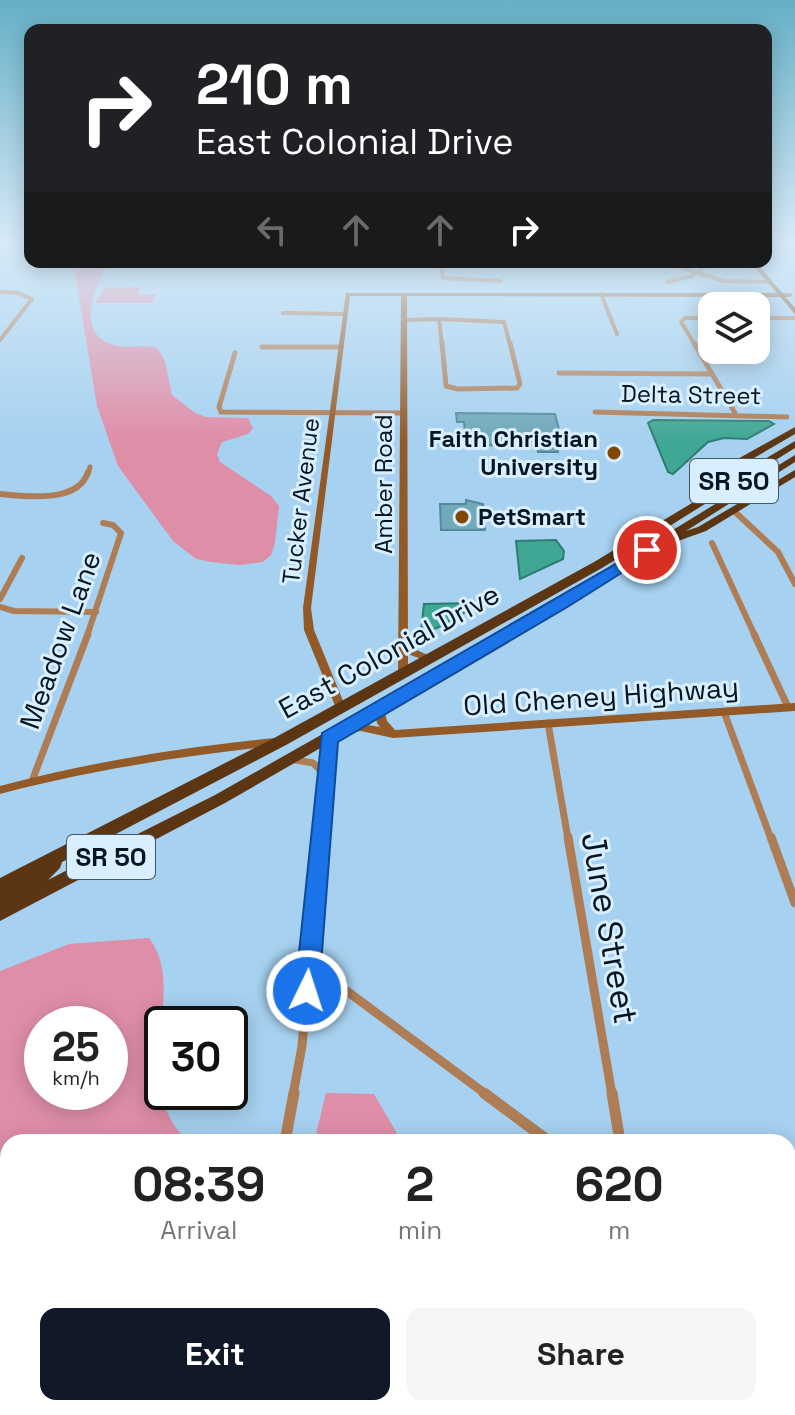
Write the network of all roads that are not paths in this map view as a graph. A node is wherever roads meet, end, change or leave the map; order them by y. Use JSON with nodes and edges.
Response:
{"nodes":[{"id":1,"x":26,"y":308,"type":"edge"},
{"id":2,"x":346,"y":308,"type":"edge"},
{"id":3,"x":404,"y":308,"type":"edge"},
{"id":4,"x":607,"y":308,"type":"edge"},
{"id":5,"x":283,"y":313,"type":"dead end"},
{"id":6,"x":345,"y":314,"type":"junction"},
{"id":7,"x":698,"y":318,"type":"edge"},
{"id":8,"x":770,"y":318,"type":"edge"},
{"id":9,"x":795,"y":318,"type":"edge"},
{"id":10,"x":404,"y":319,"type":"junction"},
{"id":11,"x":439,"y":319,"type":"junction"},
{"id":12,"x":617,"y":334,"type":"dead end"},
{"id":13,"x":0,"y":340,"type":"edge"},
{"id":14,"x":262,"y":347,"type":"dead end"},
{"id":15,"x":341,"y":347,"type":"junction"},
{"id":16,"x":698,"y":349,"type":"edge"},
{"id":17,"x":235,"y":353,"type":"dead end"},
{"id":18,"x":706,"y":364,"type":"edge"},
{"id":19,"x":559,"y":373,"type":"dead end"},
{"id":20,"x":712,"y":374,"type":"junction"},
{"id":21,"x":595,"y":412,"type":"dead end"},
{"id":22,"x":332,"y":413,"type":"junction"},
{"id":23,"x":404,"y":413,"type":"junction"},
{"id":24,"x":735,"y":413,"type":"junction"},
{"id":25,"x":787,"y":417,"type":"dead end"},
{"id":26,"x":795,"y":430,"type":"edge"},
{"id":27,"x":795,"y":444,"type":"edge"},
{"id":28,"x":795,"y":458,"type":"edge"},
{"id":29,"x":90,"y":467,"type":"dead end"},
{"id":30,"x":795,"y":473,"type":"edge"},
{"id":31,"x":0,"y":494,"type":"edge"},
{"id":32,"x":734,"y":511,"type":"junction"},
{"id":33,"x":673,"y":518,"type":"junction"},
{"id":34,"x":103,"y":523,"type":"dead end"},
{"id":35,"x":712,"y":543,"type":"dead end"},
{"id":36,"x":647,"y":550,"type":"junction"},
{"id":37,"x":22,"y":558,"type":"dead end"},
{"id":38,"x":598,"y":565,"type":"junction"},
{"id":39,"x":795,"y":584,"type":"edge"},
{"id":40,"x":0,"y":599,"type":"edge"},
{"id":41,"x":563,"y":603,"type":"junction"},
{"id":42,"x":0,"y":607,"type":"edge"},
{"id":43,"x":96,"y":612,"type":"junction"},
{"id":44,"x":508,"y":615,"type":"junction"},
{"id":45,"x":403,"y":648,"type":"junction"},
{"id":46,"x":429,"y":659,"type":"junction"},
{"id":47,"x":443,"y":671,"type":"junction"},
{"id":48,"x":403,"y":673,"type":"junction"},
{"id":49,"x":792,"y":707,"type":"edge"},
{"id":50,"x":341,"y":708,"type":"junction"},
{"id":51,"x":379,"y":709,"type":"junction"},
{"id":52,"x":724,"y":712,"type":"junction"},
{"id":53,"x":548,"y":723,"type":"junction"},
{"id":54,"x":338,"y":733,"type":"junction"},
{"id":55,"x":393,"y":734,"type":"junction"},
{"id":56,"x":281,"y":741,"type":"junction"},
{"id":57,"x":218,"y":747,"type":"junction"},
{"id":58,"x":290,"y":759,"type":"junction"},
{"id":59,"x":230,"y":770,"type":"junction"},
{"id":60,"x":325,"y":776,"type":"junction"},
{"id":61,"x":32,"y":781,"type":"junction"},
{"id":62,"x":0,"y":790,"type":"edge"},
{"id":63,"x":148,"y":812,"type":"junction"},
{"id":64,"x":56,"y":859,"type":"junction"},
{"id":65,"x":81,"y":872,"type":"junction"},
{"id":66,"x":0,"y":886,"type":"edge"},
{"id":67,"x":0,"y":902,"type":"edge"},
{"id":68,"x":795,"y":903,"type":"edge"},
{"id":69,"x":0,"y":913,"type":"edge"},
{"id":70,"x":309,"y":963,"type":"junction"},
{"id":71,"x":286,"y":1134,"type":"edge"},
{"id":72,"x":539,"y":1134,"type":"edge"},
{"id":73,"x":619,"y":1134,"type":"edge"}],
"edges":[{"from":1,"to":13,"type":"street"},
{"from":2,"to":6,"type":"street","name":"Tucker Avenue"},
{"from":3,"to":10,"type":"street","name":"Amber Road"},
{"from":4,"to":12,"type":"street"},
{"from":5,"to":6,"type":"street"},
{"from":6,"to":15,"type":"street","name":"Tucker Avenue"},
{"from":7,"to":16,"type":"street"},
{"from":8,"to":9,"type":"street"},
{"from":10,"to":11,"type":"street"},
{"from":10,"to":23,"type":"street","name":"Amber Road"},
{"from":11,"to":11,"type":"street"},
{"from":14,"to":15,"type":"street"},
{"from":15,"to":22,"type":"street","name":"Tucker Avenue"},
{"from":17,"to":22,"type":"street"},
{"from":18,"to":20,"type":"street"},
{"from":19,"to":20,"type":"street"},
{"from":20,"to":24,"type":"street"},
{"from":21,"to":24,"type":"street","name":"Delta Street"},
{"from":22,"to":23,"type":"street"},
{"from":22,"to":50,"type":"street","name":"Tucker Avenue"},
{"from":23,"to":45,"type":"street","name":"Amber Road"},
{"from":24,"to":25,"type":"street","name":"Delta Street"},
{"from":26,"to":33,"type":"highway"},
{"from":27,"to":33,"type":"highway","name":"East Colonial Drive","number":"SR 50"},
{"from":28,"to":36,"type":"highway","name":"East Colonial Drive","number":"SR 50"},
{"from":29,"to":31,"type":"street"},
{"from":30,"to":32,"type":"highway"},
{"from":32,"to":36,"type":"highway"},
{"from":32,"to":39,"type":"street"},
{"from":33,"to":38,"type":"highway","name":"East Colonial Drive","number":"SR 50"},
{"from":34,"to":43,"type":"street","name":"Meadow Lane"},
{"from":35,"to":49,"type":"street"},
{"from":36,"to":41,"type":"highway","name":"East Colonial Drive","number":"SR 50"},
{"from":37,"to":40,"type":"street"},
{"from":38,"to":41,"type":"highway"},
{"from":38,"to":44,"type":"highway","name":"East Colonial Drive","number":"SR 50"},
{"from":41,"to":47,"type":"highway","name":"East Colonial Drive","number":"SR 50"},
{"from":42,"to":43,"type":"street"},
{"from":43,"to":61,"type":"street","name":"Meadow Lane"},
{"from":44,"to":46,"type":"highway","name":"East Colonial Drive","number":"SR 50"},
{"from":44,"to":47,"type":"highway"},
{"from":45,"to":46,"type":"street"},
{"from":45,"to":48,"type":"street","name":"Amber Road"},
{"from":46,"to":48,"type":"highway","name":"East Colonial Drive","number":"SR 50"},
{"from":47,"to":51,"type":"highway","name":"East Colonial Drive","number":"SR 50"},
{"from":48,"to":50,"type":"highway","name":"East Colonial Drive","number":"SR 50"},
{"from":48,"to":54,"type":"highway"},
{"from":49,"to":52,"type":"street","name":"Old Cheney Highway"},
{"from":50,"to":56,"type":"highway","name":"East Colonial Drive","number":"SR 50"},
{"from":51,"to":54,"type":"highway","name":"East Colonial Drive","number":"SR 50"},
{"from":51,"to":55,"type":"street"},
{"from":52,"to":53,"type":"street","name":"Old Cheney Highway"},
{"from":52,"to":68,"type":"street"},
{"from":53,"to":55,"type":"street","name":"Old Cheney Highway"},
{"from":53,"to":73,"type":"street","name":"June Street"},
{"from":54,"to":55,"type":"street","name":"Old Cheney Highway"},
{"from":54,"to":58,"type":"highway","name":"East Colonial Drive","number":"SR 50"},
{"from":54,"to":60,"type":"street"},
{"from":56,"to":57,"type":"street"},
{"from":56,"to":59,"type":"highway","name":"East Colonial Drive","number":"SR 50"},
{"from":57,"to":59,"type":"street"},
{"from":57,"to":61,"type":"street"},
{"from":58,"to":60,"type":"street"},
{"from":58,"to":65,"type":"highway","name":"East Colonial Drive","number":"SR 50"},
{"from":59,"to":63,"type":"highway","name":"East Colonial Drive","number":"SR 50"},
{"from":60,"to":70,"type":"street"},
{"from":61,"to":62,"type":"street"},
{"from":63,"to":64,"type":"highway","name":"East Colonial Drive","number":"SR 50"},
{"from":63,"to":65,"type":"highway"},
{"from":64,"to":66,"type":"highway","name":"East Colonial Drive","number":"SR 50"},
{"from":64,"to":67,"type":"highway"},
{"from":65,"to":69,"type":"highway","name":"East Colonial Drive","number":"SR 50"},
{"from":70,"to":71,"type":"street"},
{"from":70,"to":72,"type":"street"}]}
